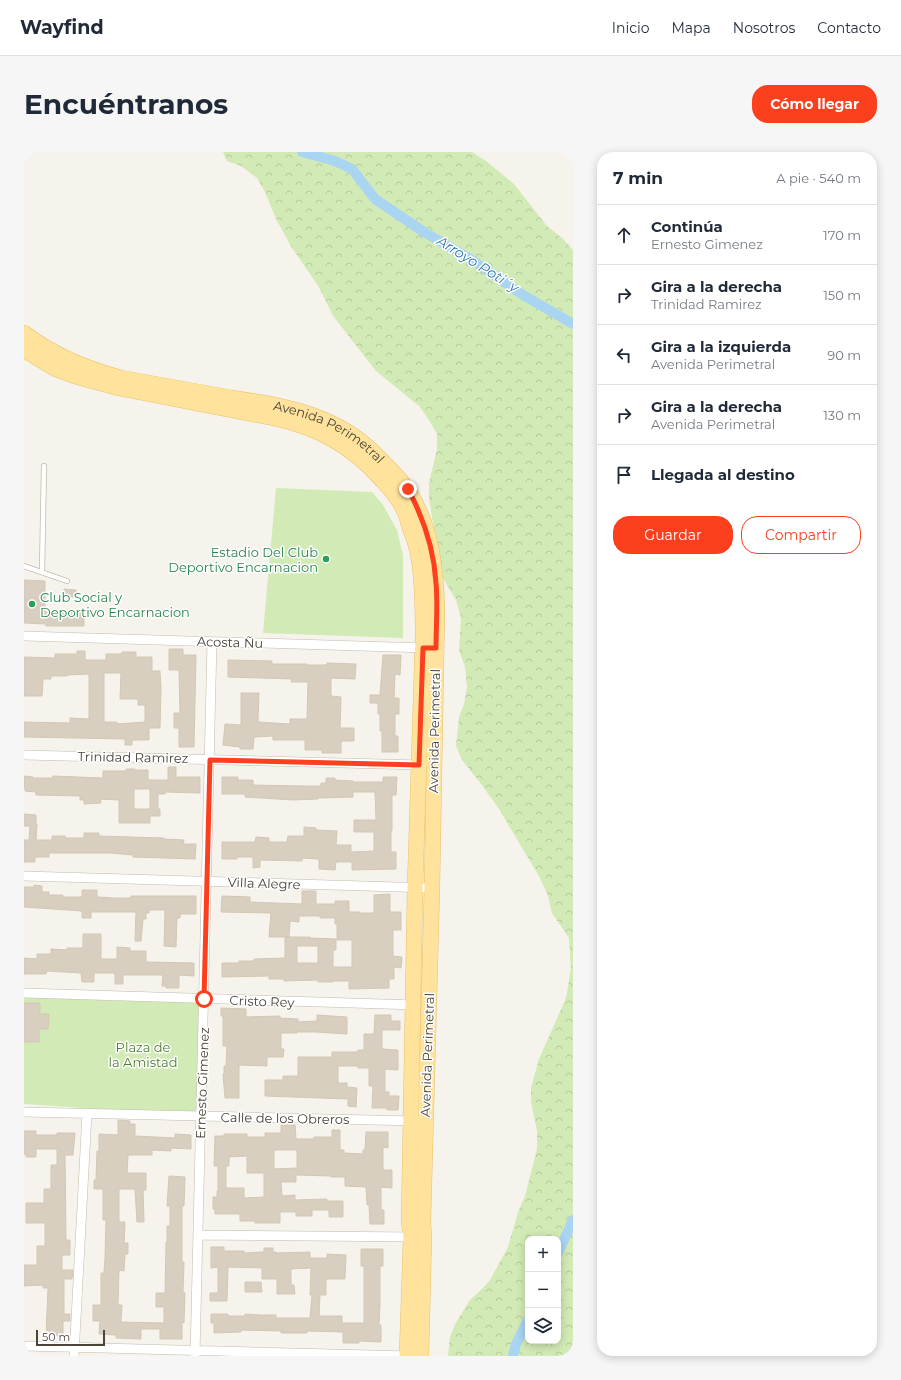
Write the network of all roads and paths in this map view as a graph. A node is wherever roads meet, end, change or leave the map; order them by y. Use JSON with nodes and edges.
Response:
{"nodes":[{"id":1,"x":24,"y":333,"type":"edge"},
{"id":2,"x":24,"y":350,"type":"edge"},
{"id":3,"x":44,"y":466,"type":"dead end"},
{"id":4,"x":24,"y":566,"type":"edge"},
{"id":5,"x":42,"y":572,"type":"junction"},
{"id":6,"x":67,"y":582,"type":"dead end"},
{"id":7,"x":24,"y":636,"type":"edge"},
{"id":8,"x":212,"y":642,"type":"junction"},
{"id":9,"x":430,"y":648,"type":"junction"},
{"id":10,"x":24,"y":755,"type":"edge"},
{"id":11,"x":210,"y":760,"type":"junction"},
{"id":12,"x":419,"y":765,"type":"junction"},
{"id":13,"x":434,"y":765,"type":"junction"},
{"id":14,"x":24,"y":876,"type":"edge"},
{"id":15,"x":207,"y":881,"type":"junction"},
{"id":16,"x":416,"y":888,"type":"junction"},
{"id":17,"x":432,"y":888,"type":"junction"},
{"id":18,"x":24,"y":993,"type":"edge"},
{"id":19,"x":204,"y":999,"type":"junction"},
{"id":20,"x":413,"y":1005,"type":"junction"},
{"id":21,"x":429,"y":1006,"type":"junction"},
{"id":22,"x":24,"y":1112,"type":"edge"},
{"id":23,"x":87,"y":1114,"type":"junction"},
{"id":24,"x":200,"y":1116,"type":"junction"},
{"id":25,"x":418,"y":1121,"type":"junction"},
{"id":26,"x":198,"y":1235,"type":"junction"},
{"id":27,"x":418,"y":1237,"type":"junction"},
{"id":28,"x":24,"y":1346,"type":"edge"},
{"id":29,"x":74,"y":1351,"type":"edge"},
{"id":30,"x":196,"y":1353,"type":"edge"},
{"id":31,"x":314,"y":1355,"type":"edge"},
{"id":32,"x":407,"y":1356,"type":"edge"},
{"id":33,"x":412,"y":1356,"type":"edge"},
{"id":34,"x":421,"y":1356,"type":"edge"}],
"edges":[{"from":1,"to":9,"type":"main road","name":"Avenida Perimetral"},
{"from":2,"to":9,"type":"main road","name":"Avenida Perimetral"},
{"from":3,"to":5,"type":"lane"},
{"from":4,"to":5,"type":"lane"},
{"from":5,"to":6,"type":"lane"},
{"from":7,"to":8,"type":"street","name":"Acosta Ñu"},
{"from":8,"to":9,"type":"street","name":"Acosta Ñu"},
{"from":8,"to":11,"type":"street","name":"Ernesto Gimenez"},
{"from":9,"to":12,"type":"main road","name":"Avenida Perimetral"},
{"from":9,"to":13,"type":"main road","name":"Avenida Perimetral"},
{"from":10,"to":11,"type":"street","name":"Trinidad Ramirez"},
{"from":11,"to":12,"type":"street","name":"Trinidad Ramirez"},
{"from":11,"to":15,"type":"street","name":"Ernesto Gimenez"},
{"from":12,"to":13,"type":"street","name":"Trinidad Ramirez"},
{"from":12,"to":16,"type":"main road","name":"Avenida Perimetral"},
{"from":13,"to":17,"type":"main road","name":"Avenida Perimetral"},
{"from":14,"to":15,"type":"street","name":"Villa Alegre"},
{"from":15,"to":16,"type":"street","name":"Villa Alegre"},
{"from":15,"to":19,"type":"street","name":"Ernesto Gimenez"},
{"from":16,"to":17,"type":"street","name":"Villa Alegre"},
{"from":16,"to":20,"type":"main road","name":"Avenida Perimetral"},
{"from":17,"to":21,"type":"main road","name":"Avenida Perimetral"},
{"from":18,"to":19,"type":"street","name":"Cristo Rey"},
{"from":19,"to":20,"type":"street","name":"Cristo Rey"},
{"from":19,"to":24,"type":"street","name":"Ernesto Gimenez"},
{"from":20,"to":21,"type":"street","name":"Cristo Rey"},
{"from":20,"to":25,"type":"main road","name":"Avenida Perimetral"},
{"from":21,"to":25,"type":"main road","name":"Avenida Perimetral"},
{"from":22,"to":23,"type":"street","name":"Calle de los Obreros"},
{"from":23,"to":24,"type":"street","name":"Calle de los Obreros"},
{"from":23,"to":29,"type":"street"},
{"from":24,"to":25,"type":"street","name":"Calle de los Obreros"},
{"from":24,"to":26,"type":"street","name":"Ernesto Gimenez"},
{"from":25,"to":27,"type":"main road","name":"Avenida Perimetral"},
{"from":26,"to":27,"type":"street"},
{"from":26,"to":30,"type":"street","name":"Ernesto Gimenez"},
{"from":27,"to":32,"type":"main road","name":"Avenida Perimetral"},
{"from":27,"to":34,"type":"main road","name":"Avenida Perimetral"},
{"from":28,"to":29,"type":"street"},
{"from":29,"to":30,"type":"street"},
{"from":30,"to":31,"type":"street"},
{"from":31,"to":32,"type":"street"},
{"from":32,"to":33,"type":"street"}]}
